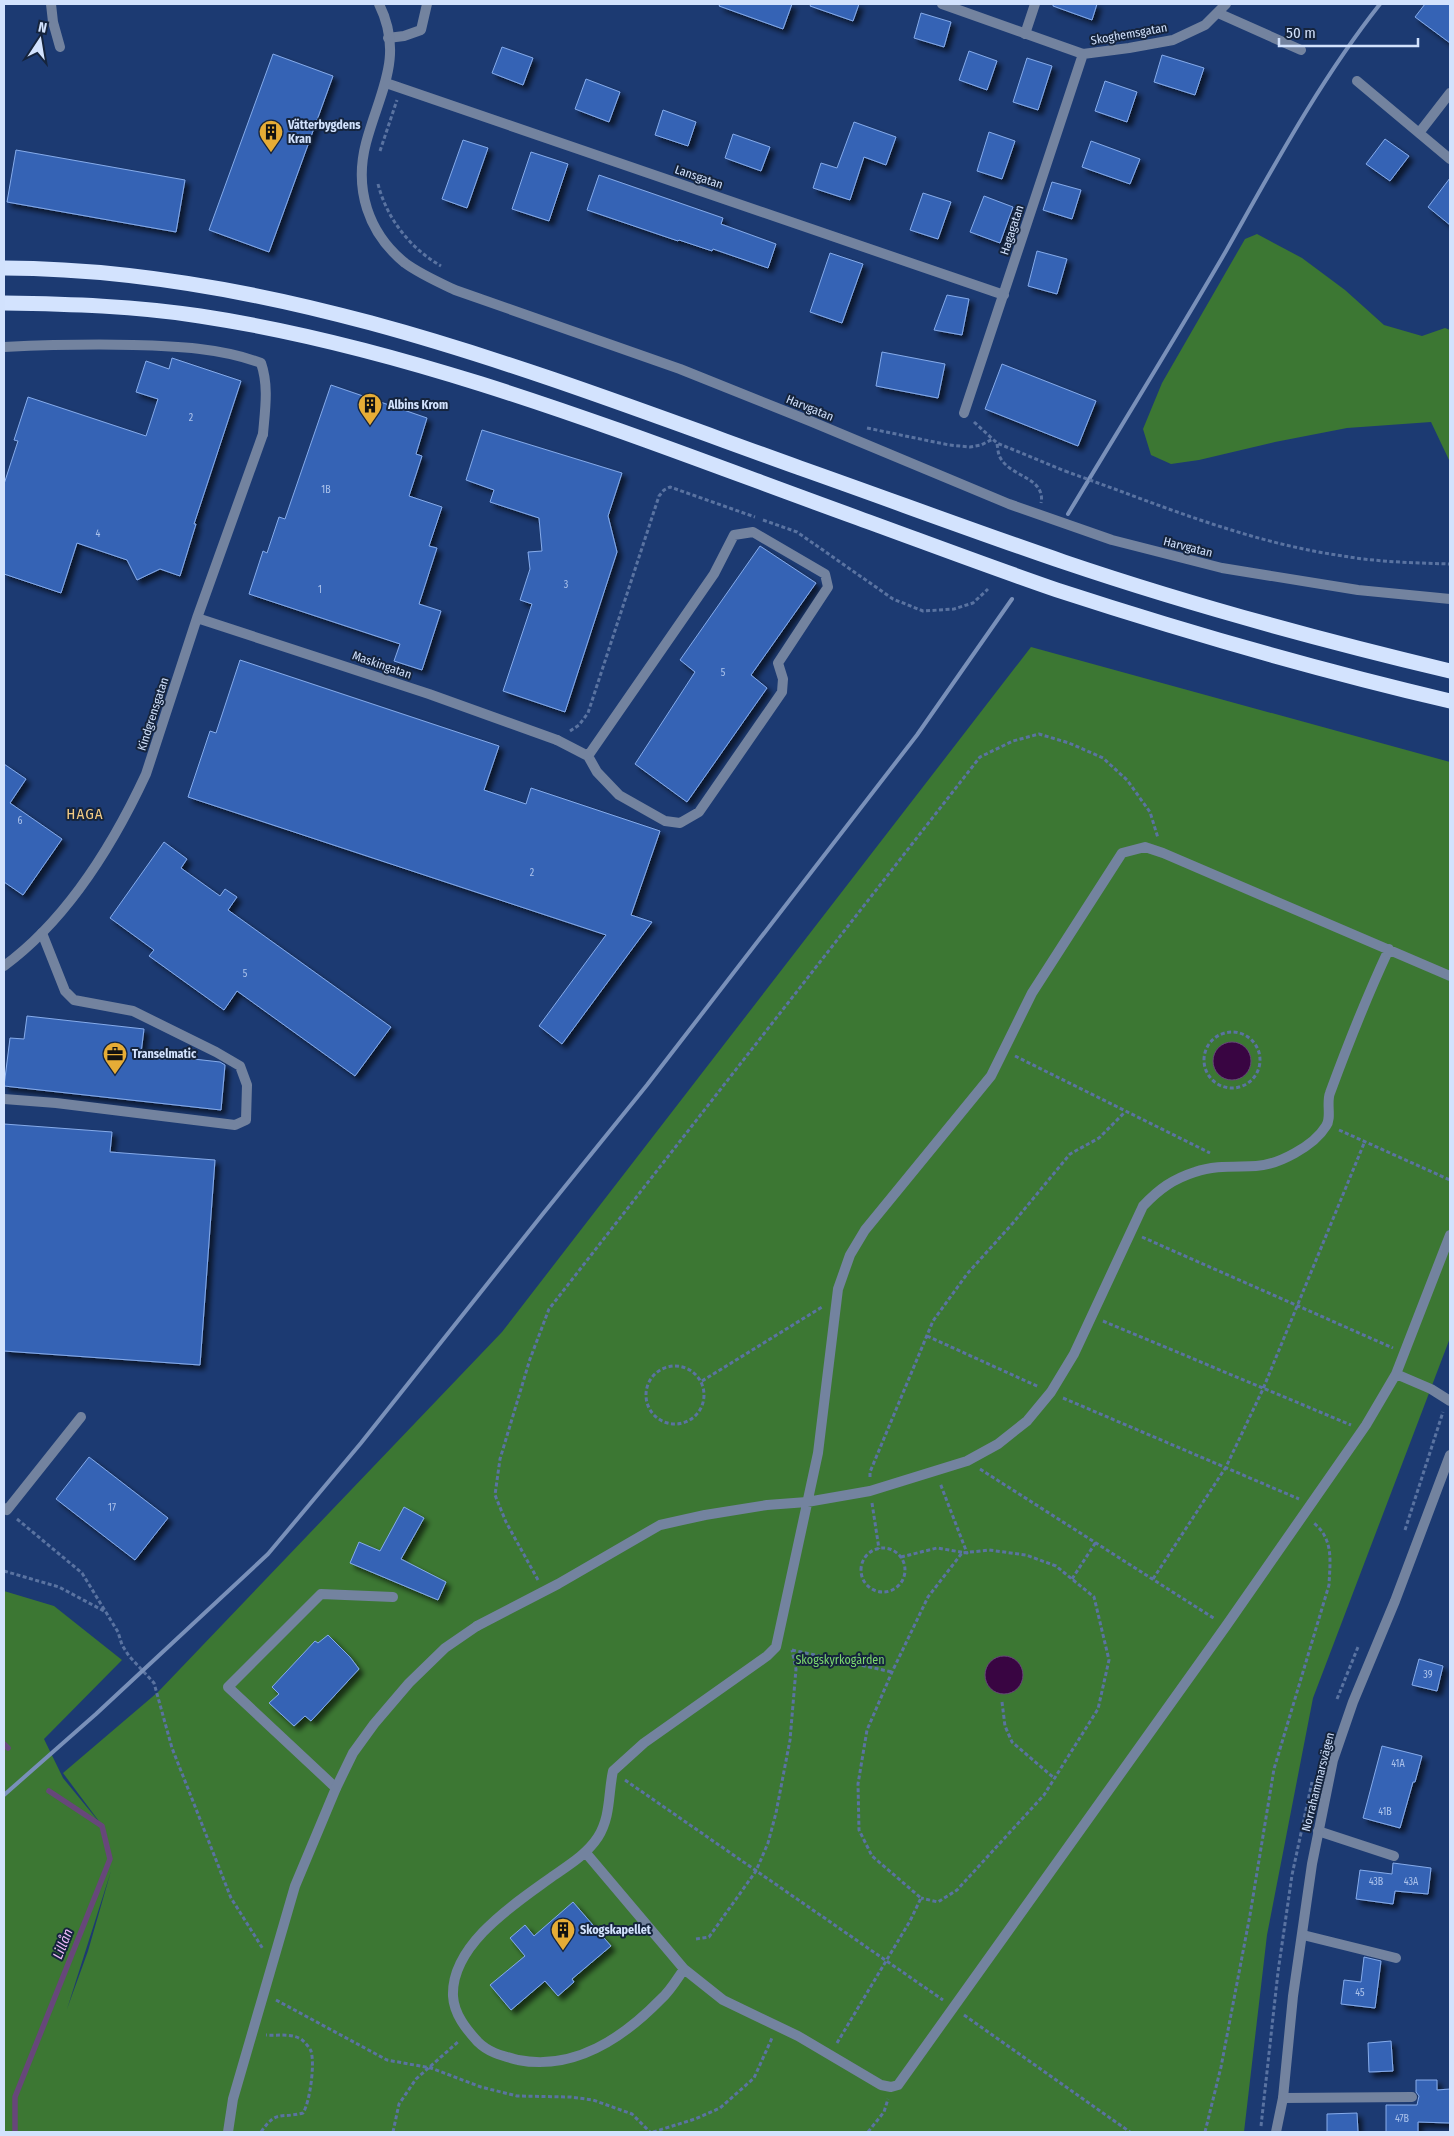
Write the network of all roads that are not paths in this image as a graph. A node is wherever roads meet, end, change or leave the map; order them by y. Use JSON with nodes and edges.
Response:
{"nodes":[{"id":1,"x":51,"y":4,"type":"edge"},
{"id":2,"x":379,"y":4,"type":"edge"},
{"id":3,"x":427,"y":4,"type":"edge"},
{"id":4,"x":942,"y":4,"type":"edge"},
{"id":5,"x":1035,"y":4,"type":"edge"},
{"id":6,"x":1226,"y":4,"type":"edge"},
{"id":7,"x":1218,"y":13,"type":"junction"},
{"id":8,"x":1025,"y":34,"type":"junction"},
{"id":9,"x":388,"y":38,"type":"junction"},
{"id":10,"x":60,"y":47,"type":"dead end"},
{"id":11,"x":1301,"y":50,"type":"dead end"},
{"id":12,"x":1083,"y":54,"type":"junction"},
{"id":13,"x":1357,"y":81,"type":"dead end"},
{"id":14,"x":386,"y":83,"type":"junction"},
{"id":15,"x":1450,"y":93,"type":"edge"},
{"id":16,"x":1419,"y":133,"type":"junction"},
{"id":17,"x":1450,"y":159,"type":"edge"},
{"id":18,"x":4,"y":268,"type":"edge"},
{"id":19,"x":1004,"y":295,"type":"junction"},
{"id":20,"x":4,"y":303,"type":"edge"},
{"id":21,"x":4,"y":347,"type":"edge"},
{"id":22,"x":964,"y":413,"type":"road end"},
{"id":23,"x":1450,"y":599,"type":"edge"},
{"id":24,"x":197,"y":618,"type":"junction"},
{"id":25,"x":1450,"y":672,"type":"edge"},
{"id":26,"x":1450,"y":702,"type":"edge"},
{"id":27,"x":588,"y":756,"type":"junction"},
{"id":28,"x":42,"y":933,"type":"junction"},
{"id":29,"x":1389,"y":949,"type":"junction"},
{"id":30,"x":4,"y":966,"type":"edge"},
{"id":31,"x":1450,"y":976,"type":"edge"},
{"id":32,"x":4,"y":1099,"type":"edge"},
{"id":33,"x":1450,"y":1235,"type":"edge"},
{"id":34,"x":1396,"y":1374,"type":"junction"},
{"id":35,"x":1450,"y":1401,"type":"edge"},
{"id":36,"x":81,"y":1418,"type":"dead end"},
{"id":37,"x":1450,"y":1455,"type":"edge"},
{"id":38,"x":807,"y":1502,"type":"junction"},
{"id":39,"x":6,"y":1509,"type":"edge"},
{"id":40,"x":393,"y":1597,"type":"dead end"},
{"id":41,"x":336,"y":1788,"type":"junction"},
{"id":42,"x":1318,"y":1831,"type":"junction"},
{"id":43,"x":586,"y":1853,"type":"junction"},
{"id":44,"x":1394,"y":1856,"type":"dead end"},
{"id":45,"x":1303,"y":1935,"type":"junction"},
{"id":46,"x":1396,"y":1958,"type":"dead end"},
{"id":47,"x":684,"y":1969,"type":"junction"},
{"id":48,"x":1412,"y":2097,"type":"dead end"},
{"id":49,"x":1282,"y":2098,"type":"junction"},
{"id":50,"x":228,"y":2132,"type":"edge"},
{"id":51,"x":1276,"y":2132,"type":"edge"}],
"edges":[{"from":1,"to":10,"type":"street"},
{"from":2,"to":9,"type":"street","name":"Harvgatan"},
{"from":3,"to":9,"type":"street"},
{"from":4,"to":8,"type":"street","name":"Skoghemsgatan"},
{"from":5,"to":8,"type":"street"},
{"from":6,"to":7,"type":"street","name":"Skoghemsgatan"},
{"from":7,"to":11,"type":"street"},
{"from":7,"to":12,"type":"street","name":"Skoghemsgatan"},
{"from":8,"to":12,"type":"street","name":"Skoghemsgatan"},
{"from":9,"to":14,"type":"street","name":"Harvgatan"},
{"from":12,"to":19,"type":"street","name":"Hagagatan"},
{"from":13,"to":16,"type":"street"},
{"from":14,"to":19,"type":"street","name":"Lansgatan"},
{"from":14,"to":23,"type":"street","name":"Harvgatan"},
{"from":15,"to":16,"type":"street"},
{"from":16,"to":17,"type":"street"},
{"from":18,"to":25,"type":"highway"},
{"from":19,"to":22,"type":"street","name":"Hagagatan"},
{"from":20,"to":26,"type":"highway"},
{"from":21,"to":24,"type":"street","name":"Kindgrensgatan"},
{"from":24,"to":27,"type":"street","name":"Maskingatan"},
{"from":24,"to":28,"type":"street","name":"Kindgrensgatan"},
{"from":27,"to":27,"type":"street"},
{"from":28,"to":30,"type":"street","name":"Kindgrensgatan"},
{"from":28,"to":32,"type":"street"},
{"from":29,"to":31,"type":"street"},
{"from":29,"to":38,"type":"street"},
{"from":29,"to":38,"type":"street"},
{"from":33,"to":34,"type":"street"},
{"from":34,"to":35,"type":"street"},
{"from":34,"to":47,"type":"street"},
{"from":36,"to":39,"type":"street"},
{"from":37,"to":42,"type":"street","name":"Norrahammarsvägen"},
{"from":38,"to":41,"type":"street"},
{"from":38,"to":43,"type":"street"},
{"from":40,"to":41,"type":"street"},
{"from":41,"to":50,"type":"street"},
{"from":42,"to":44,"type":"street"},
{"from":42,"to":45,"type":"street","name":"Norrahammarsvägen"},
{"from":43,"to":47,"type":"street"},
{"from":43,"to":47,"type":"street"},
{"from":45,"to":46,"type":"street"},
{"from":45,"to":49,"type":"street","name":"Norrahammarsvägen"},
{"from":48,"to":49,"type":"street"},
{"from":49,"to":51,"type":"street","name":"Norrahammarsvägen"}]}
